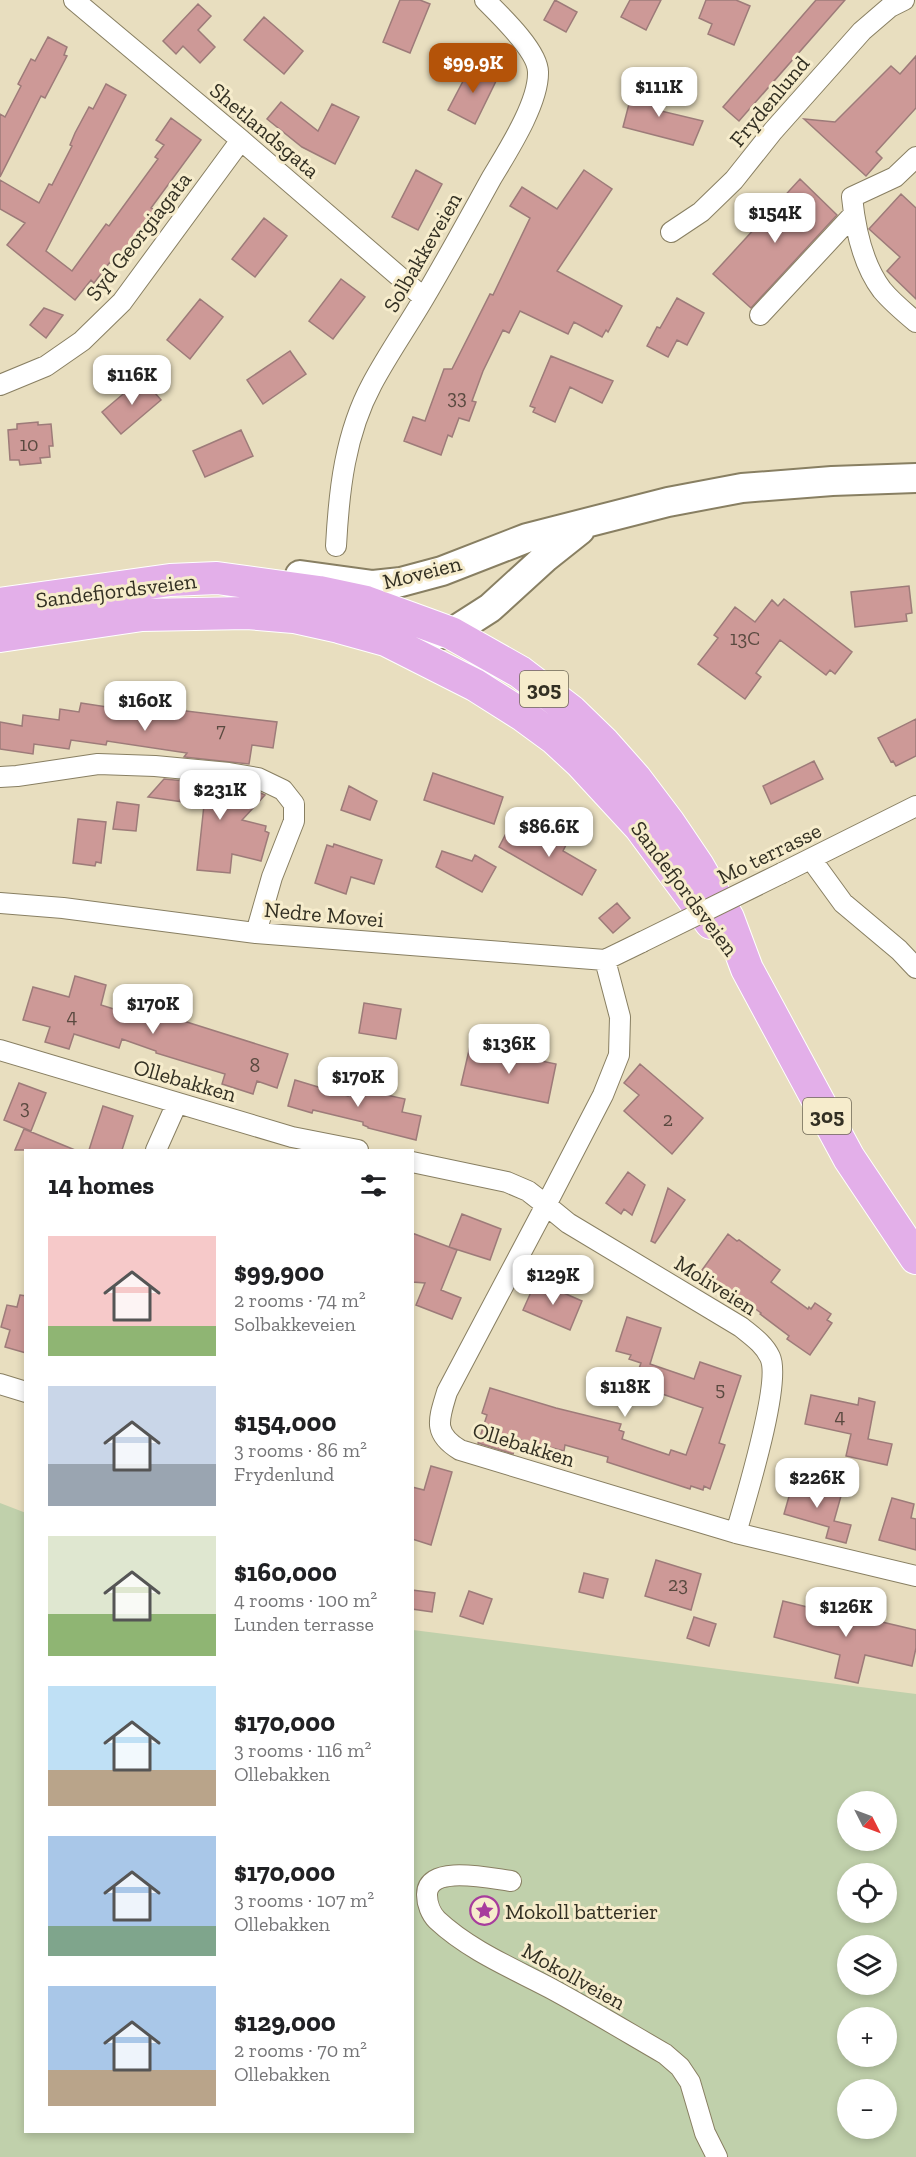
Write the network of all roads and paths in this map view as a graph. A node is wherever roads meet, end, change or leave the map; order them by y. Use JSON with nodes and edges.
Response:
{"nodes":[{"id":1,"x":74,"y":0,"type":"edge"},
{"id":2,"x":485,"y":0,"type":"edge"},
{"id":3,"x":904,"y":0,"type":"edge"},
{"id":4,"x":241,"y":141,"type":"junction"},
{"id":5,"x":916,"y":157,"type":"edge"},
{"id":6,"x":854,"y":214,"type":"junction"},
{"id":7,"x":671,"y":232,"type":"dead end"},
{"id":8,"x":424,"y":298,"type":"junction"},
{"id":9,"x":760,"y":315,"type":"dead end"},
{"id":10,"x":916,"y":322,"type":"edge"},
{"id":11,"x":0,"y":385,"type":"edge"},
{"id":12,"x":916,"y":478,"type":"edge"},
{"id":13,"x":587,"y":524,"type":"junction"},
{"id":14,"x":336,"y":546,"type":"dead end"},
{"id":15,"x":217,"y":578,"type":"junction"},
{"id":16,"x":0,"y":604,"type":"edge"},
{"id":17,"x":451,"y":633,"type":"junction"},
{"id":18,"x":0,"y":636,"type":"edge"},
{"id":19,"x":386,"y":640,"type":"junction"},
{"id":20,"x":0,"y":777,"type":"edge"},
{"id":21,"x":914,"y":811,"type":"edge"},
{"id":22,"x":811,"y":859,"type":"junction"},
{"id":23,"x":0,"y":903,"type":"edge"},
{"id":24,"x":256,"y":933,"type":"junction"},
{"id":25,"x":605,"y":960,"type":"junction"},
{"id":26,"x":916,"y":968,"type":"edge"},
{"id":27,"x":747,"y":969,"type":"junction"},
{"id":28,"x":0,"y":1050,"type":"edge"},
{"id":29,"x":177,"y":1103,"type":"junction"},
{"id":30,"x":156,"y":1149,"type":"edge"},
{"id":31,"x":353,"y":1149,"type":"edge"},
{"id":32,"x":414,"y":1162,"type":"edge"},
{"id":33,"x":546,"y":1205,"type":"junction"},
{"id":34,"x":916,"y":1258,"type":"edge"},
{"id":35,"x":0,"y":1384,"type":"edge"},
{"id":36,"x":24,"y":1391,"type":"edge"},
{"id":37,"x":736,"y":1533,"type":"junction"},
{"id":38,"x":916,"y":1576,"type":"edge"},
{"id":39,"x":511,"y":1881,"type":"dead end"},
{"id":40,"x":717,"y":2157,"type":"edge"}],
"edges":[{"from":1,"to":4,"type":"street","name":"Shetlandsgata"},
{"from":2,"to":8,"type":"street","name":"Solbakkeveien"},
{"from":3,"to":7,"type":"street","name":"Frydenlund"},
{"from":4,"to":8,"type":"street","name":"Shetlandsgata"},
{"from":4,"to":11,"type":"street","name":"Syd Georgiagata"},
{"from":5,"to":6,"type":"street"},
{"from":6,"to":9,"type":"street"},
{"from":6,"to":10,"type":"street"},
{"from":8,"to":14,"type":"street","name":"Solbakkeveien"},
{"from":12,"to":13,"type":"street","name":"Moveien"},
{"from":13,"to":15,"type":"street","name":"Moveien"},
{"from":13,"to":17,"type":"street","name":"Moveien"},
{"from":15,"to":16,"type":"main road","name":"Sandefjordsveien","number":"305"},
{"from":15,"to":17,"type":"main road","name":"Sandefjordsveien","number":"305"},
{"from":17,"to":19,"type":"street","name":"Moveien"},
{"from":17,"to":27,"type":"main road","name":"Sandefjordsveien","number":"305"},
{"from":18,"to":19,"type":"main road","name":"Sandefjordsveien","number":"305"},
{"from":19,"to":27,"type":"main road","name":"Sandefjordsveien","number":"305"},
{"from":20,"to":24,"type":"street"},
{"from":21,"to":22,"type":"street","name":"Mo terrasse"},
{"from":22,"to":25,"type":"street","name":"Mo terrasse","bridge":true},
{"from":22,"to":26,"type":"street"},
{"from":23,"to":24,"type":"street","name":"Nedre Movei"},
{"from":24,"to":25,"type":"street","name":"Nedre Movei"},
{"from":25,"to":33,"type":"street"},
{"from":27,"to":34,"type":"main road","name":"Sandefjordsveien","number":"305"},
{"from":28,"to":29,"type":"street","name":"Ollebakken"},
{"from":29,"to":30,"type":"street"},
{"from":29,"to":31,"type":"street","name":"Ollebakken"},
{"from":32,"to":33,"type":"street"},
{"from":33,"to":37,"type":"street","name":"Moliveien"},
{"from":33,"to":37,"type":"street","name":"Ollebakken"},
{"from":35,"to":36,"type":"street"},
{"from":37,"to":38,"type":"street"},
{"from":39,"to":40,"type":"street","name":"Mokollveien"}]}
